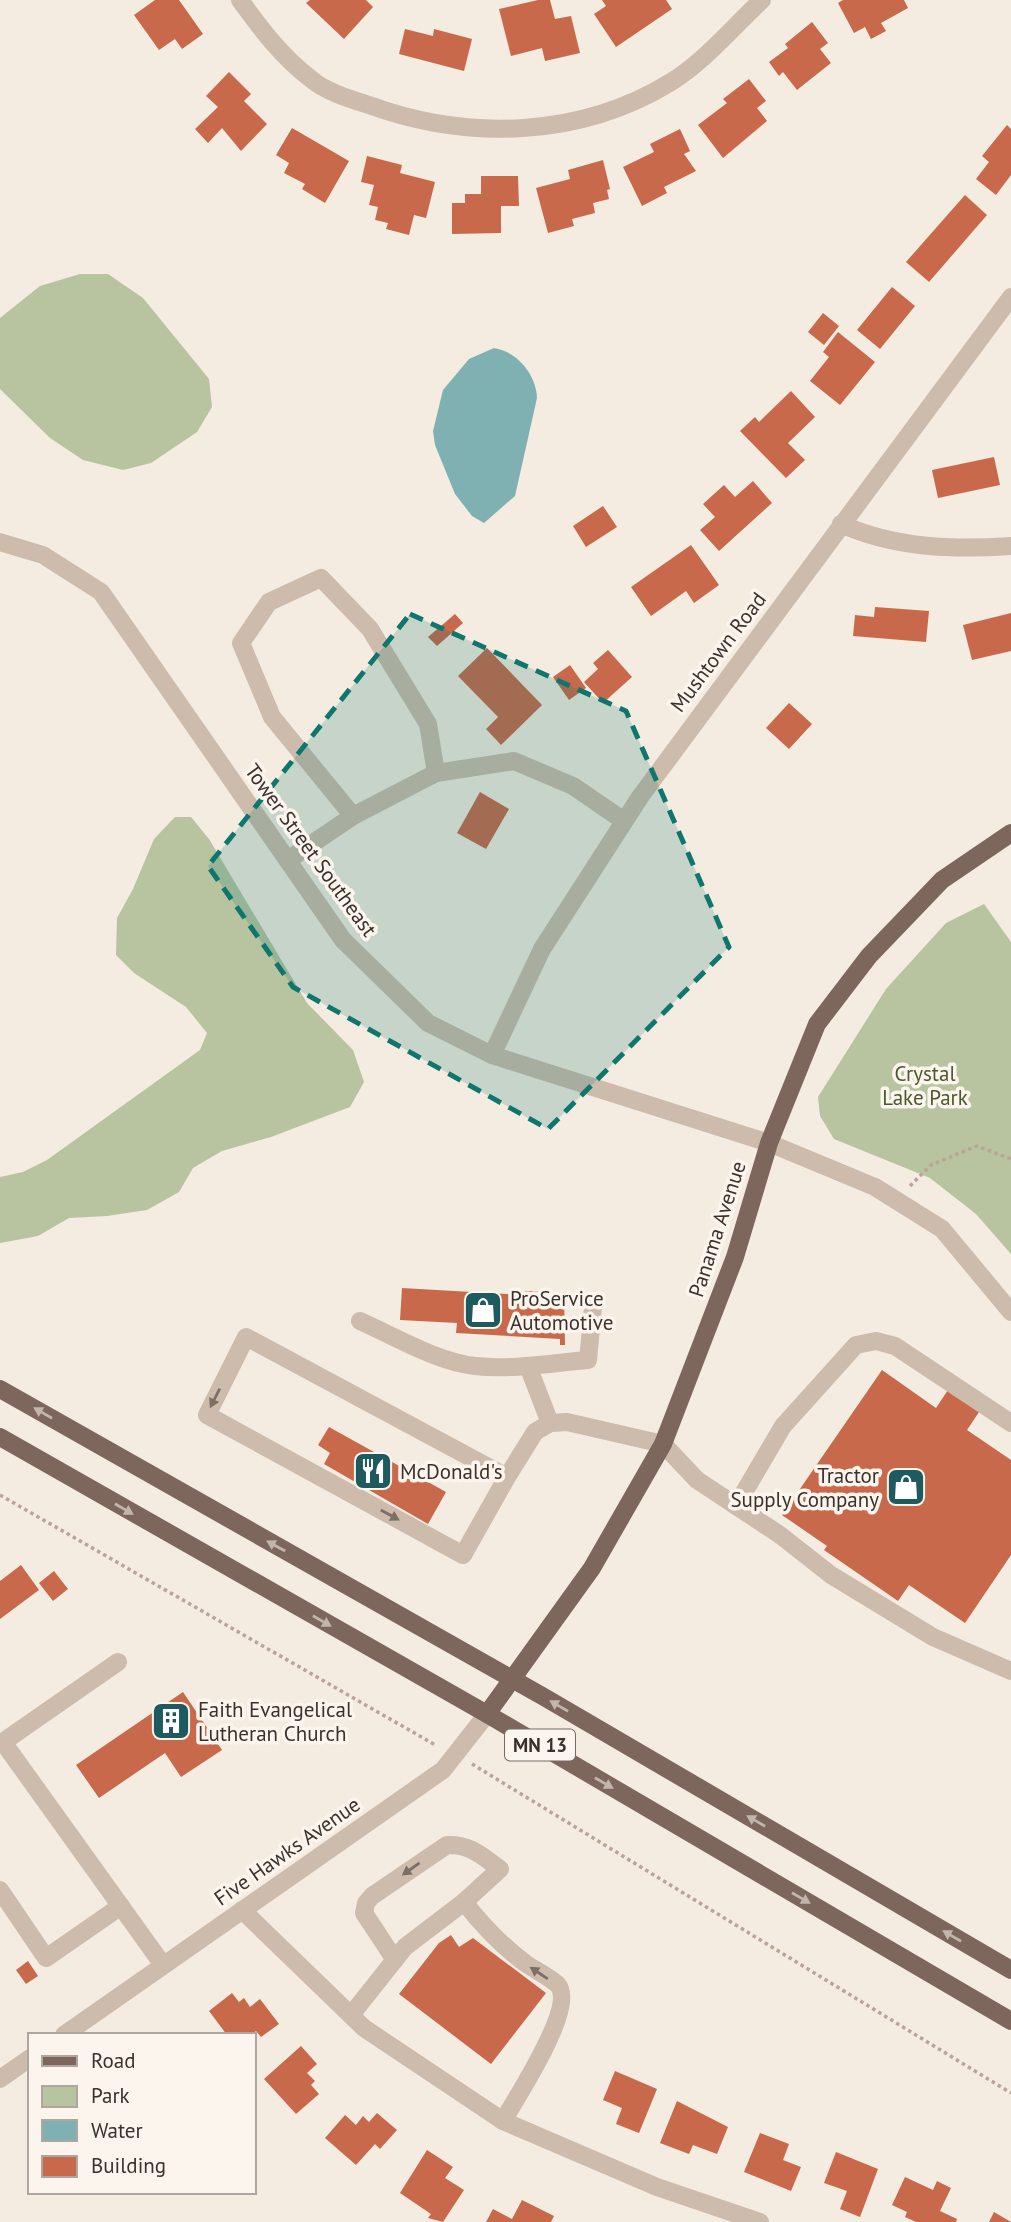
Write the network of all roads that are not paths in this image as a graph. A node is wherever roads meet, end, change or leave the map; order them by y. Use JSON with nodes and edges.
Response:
{"nodes":[{"id":1,"x":240,"y":0,"type":"edge"},
{"id":2,"x":762,"y":0,"type":"edge"},
{"id":3,"x":1011,"y":296,"type":"edge"},
{"id":4,"x":841,"y":524,"type":"junction"},
{"id":5,"x":0,"y":542,"type":"edge"},
{"id":6,"x":1011,"y":546,"type":"edge"},
{"id":7,"x":436,"y":773,"type":"junction"},
{"id":8,"x":354,"y":816,"type":"junction"},
{"id":9,"x":624,"y":821,"type":"junction"},
{"id":10,"x":1011,"y":833,"type":"edge"},
{"id":11,"x":288,"y":860,"type":"junction"},
{"id":12,"x":492,"y":1055,"type":"junction"},
{"id":13,"x":769,"y":1143,"type":"junction"},
{"id":14,"x":593,"y":1307,"type":"dead end"},
{"id":15,"x":1011,"y":1312,"type":"edge"},
{"id":16,"x":360,"y":1321,"type":"dead end"},
{"id":17,"x":528,"y":1366,"type":"junction"},
{"id":18,"x":0,"y":1389,"type":"edge"},
{"id":19,"x":550,"y":1423,"type":"junction"},
{"id":20,"x":1011,"y":1423,"type":"edge"},
{"id":21,"x":0,"y":1437,"type":"edge"},
{"id":22,"x":663,"y":1444,"type":"junction"},
{"id":23,"x":507,"y":1477,"type":"junction"},
{"id":24,"x":736,"y":1506,"type":"junction"},
{"id":25,"x":118,"y":1662,"type":"dead end"},
{"id":26,"x":1011,"y":1671,"type":"edge"},
{"id":27,"x":513,"y":1679,"type":"junction"},
{"id":28,"x":487,"y":1714,"type":"junction"},
{"id":29,"x":2,"y":1743,"type":"edge"},
{"id":30,"x":0,"y":1890,"type":"edge"},
{"id":31,"x":464,"y":1902,"type":"junction"},
{"id":32,"x":121,"y":1906,"type":"junction"},
{"id":33,"x":242,"y":1910,"type":"junction"},
{"id":34,"x":395,"y":1960,"type":"junction"},
{"id":35,"x":163,"y":1965,"type":"junction"},
{"id":36,"x":1011,"y":1970,"type":"edge"},
{"id":37,"x":351,"y":2015,"type":"junction"},
{"id":38,"x":1011,"y":2021,"type":"edge"},
{"id":39,"x":67,"y":2033,"type":"edge"},
{"id":40,"x":28,"y":2060,"type":"edge"},
{"id":41,"x":0,"y":2079,"type":"edge"},
{"id":42,"x":503,"y":2121,"type":"junction"},
{"id":43,"x":760,"y":2222,"type":"edge"}],
"edges":[{"from":1,"to":2,"type":"street"},
{"from":3,"to":4,"type":"street","name":"Mushtown Road"},
{"from":4,"to":6,"type":"street"},
{"from":4,"to":9,"type":"street","name":"Mushtown Road"},
{"from":5,"to":11,"type":"street","name":"Tower Street Southeast"},
{"from":7,"to":8,"type":"street"},
{"from":7,"to":8,"type":"street"},
{"from":7,"to":9,"type":"street"},
{"from":8,"to":11,"type":"street"},
{"from":9,"to":12,"type":"street","name":"Mushtown Road"},
{"from":10,"to":13,"type":"main road","name":"Panama Avenue"},
{"from":11,"to":12,"type":"street","name":"Tower Street Southeast"},
{"from":12,"to":13,"type":"street","name":"Tower Street Southeast"},
{"from":13,"to":15,"type":"street","name":"Tower Street Southeast"},
{"from":13,"to":22,"type":"main road","name":"Panama Avenue"},
{"from":14,"to":17,"type":"street"},
{"from":16,"to":17,"type":"street"},
{"from":17,"to":19,"type":"street"},
{"from":27,"to":18,"type":"main road","number":"MN 13","one_way":true},
{"from":19,"to":22,"type":"street"},
{"from":19,"to":23,"type":"street"},
{"from":20,"to":24,"type":"street"},
{"from":21,"to":28,"type":"main road","number":"MN 13","one_way":true},
{"from":22,"to":24,"type":"street"},
{"from":22,"to":27,"type":"main road","name":"Panama Avenue"},
{"from":23,"to":23,"type":"street","one_way":true},
{"from":24,"to":26,"type":"street"},
{"from":25,"to":29,"type":"street"},
{"from":27,"to":28,"type":"main road","name":"Five Hawks Avenue"},
{"from":36,"to":27,"type":"main road","number":"MN 13","one_way":true},
{"from":28,"to":33,"type":"street","name":"Five Hawks Avenue"},
{"from":28,"to":38,"type":"main road","number":"MN 13","one_way":true},
{"from":29,"to":32,"type":"street"},
{"from":30,"to":32,"type":"street"},
{"from":31,"to":34,"type":"street"},
{"from":31,"to":34,"type":"street","one_way":true},
{"from":42,"to":31,"type":"street","one_way":true},
{"from":32,"to":35,"type":"street"},
{"from":33,"to":35,"type":"street","name":"Five Hawks Avenue"},
{"from":33,"to":37,"type":"street"},
{"from":34,"to":37,"type":"street"},
{"from":35,"to":39,"type":"street","name":"Five Hawks Avenue"},
{"from":37,"to":42,"type":"street"},
{"from":40,"to":41,"type":"street"},
{"from":42,"to":43,"type":"street"}]}
